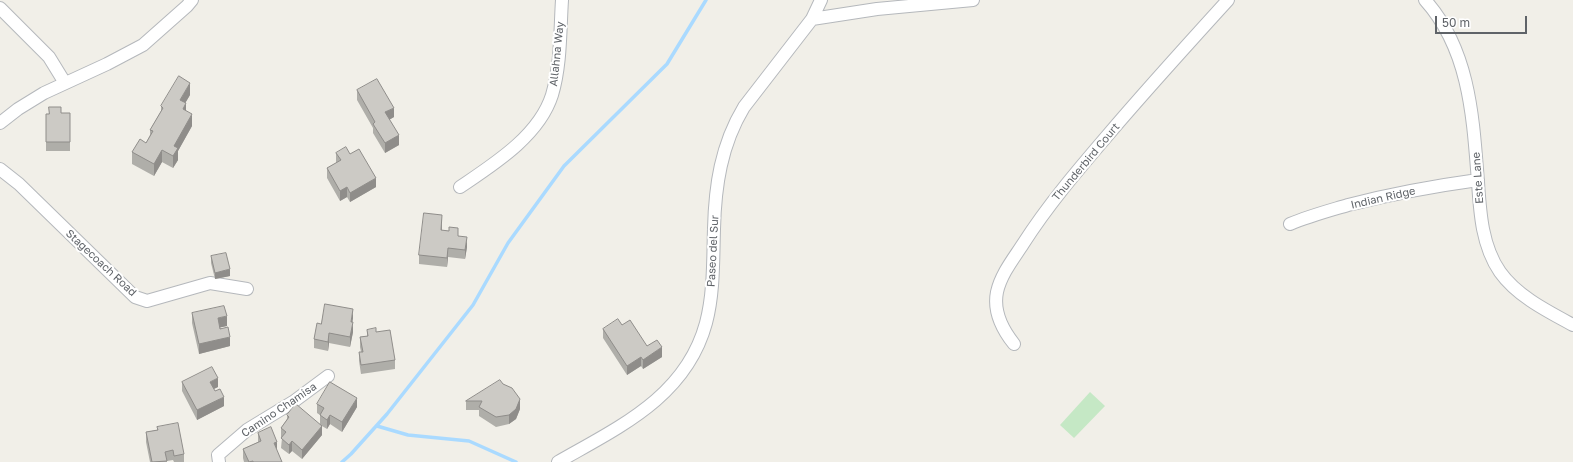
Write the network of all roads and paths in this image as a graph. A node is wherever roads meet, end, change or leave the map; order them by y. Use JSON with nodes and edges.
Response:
{"nodes":[{"id":1,"x":192,"y":0,"type":"edge"},
{"id":2,"x":562,"y":0,"type":"edge"},
{"id":3,"x":821,"y":0,"type":"edge"},
{"id":4,"x":973,"y":0,"type":"edge"},
{"id":5,"x":1228,"y":0,"type":"edge"},
{"id":6,"x":1425,"y":0,"type":"edge"},
{"id":7,"x":0,"y":8,"type":"edge"},
{"id":8,"x":812,"y":19,"type":"junction"},
{"id":9,"x":65,"y":83,"type":"junction"},
{"id":10,"x":0,"y":123,"type":"edge"},
{"id":11,"x":0,"y":169,"type":"edge"},
{"id":12,"x":1478,"y":180,"type":"junction"},
{"id":13,"x":460,"y":186,"type":"dead end"},
{"id":14,"x":1290,"y":224,"type":"dead end"},
{"id":15,"x":247,"y":289,"type":"dead end"},
{"id":16,"x":1573,"y":325,"type":"edge"},
{"id":17,"x":1014,"y":344,"type":"dead end"},
{"id":18,"x":328,"y":376,"type":"dead end"},
{"id":19,"x":219,"y":462,"type":"edge"},
{"id":20,"x":558,"y":462,"type":"edge"}],
"edges":[{"from":1,"to":9,"type":"street"},
{"from":2,"to":13,"type":"street","name":"Allahna Way"},
{"from":3,"to":8,"type":"street","name":"Paseo del Sur"},
{"from":4,"to":8,"type":"street"},
{"from":5,"to":17,"type":"street","name":"Thunderbird Court"},
{"from":6,"to":12,"type":"street","name":"Este Lane"},
{"from":7,"to":9,"type":"street"},
{"from":8,"to":20,"type":"street","name":"Paseo del Sur"},
{"from":9,"to":10,"type":"street"},
{"from":11,"to":15,"type":"street","name":"Stagecoach Road"},
{"from":12,"to":14,"type":"street","name":"Indian Ridge"},
{"from":12,"to":16,"type":"street","name":"Este Lane"},
{"from":18,"to":19,"type":"street","name":"Camino Chamisa"}]}
